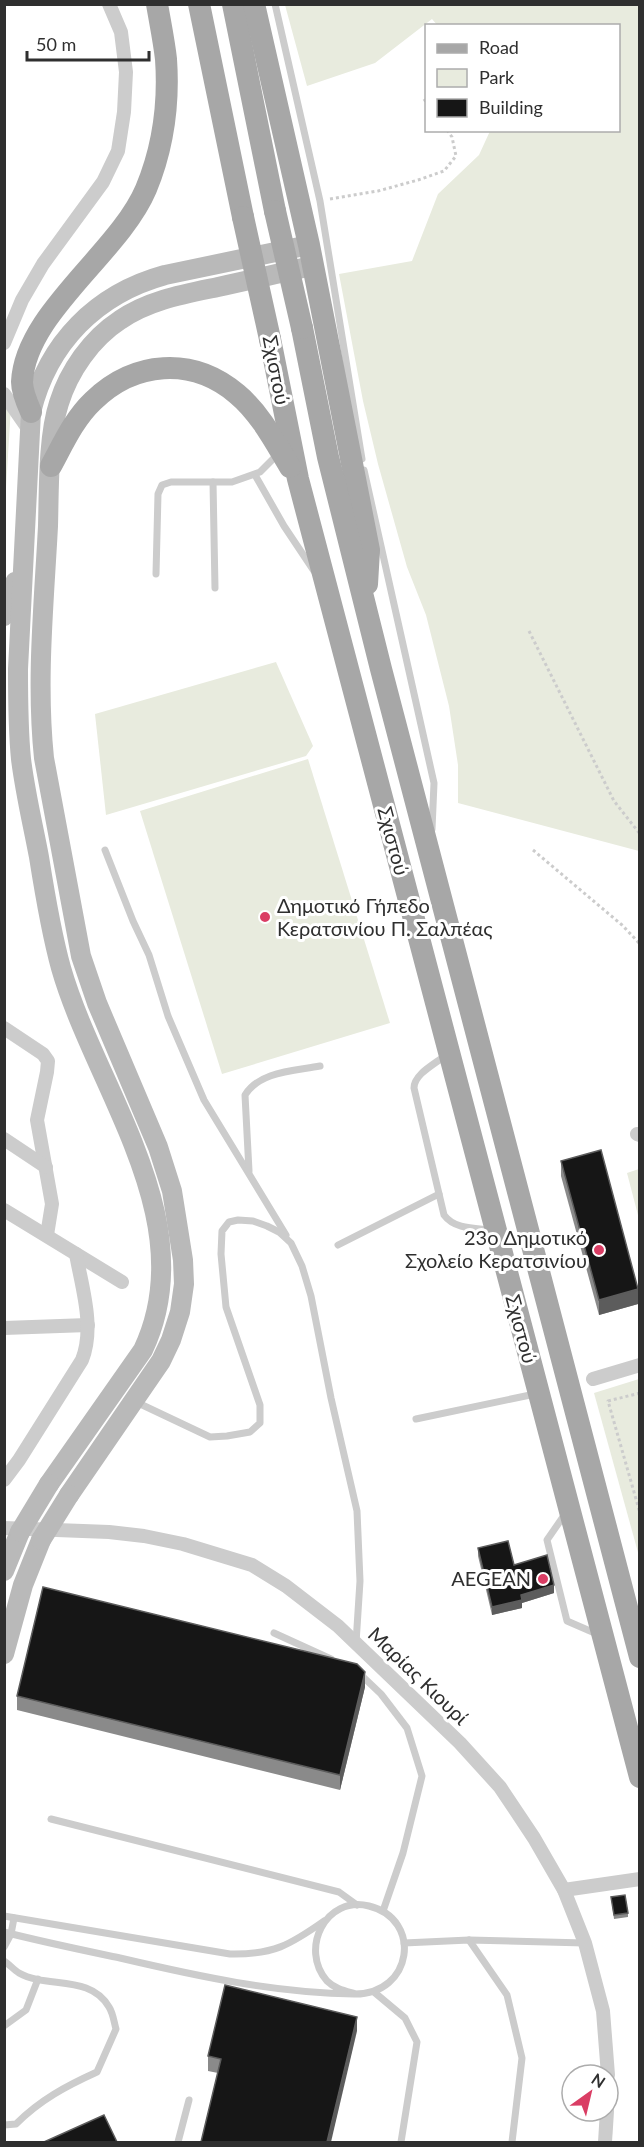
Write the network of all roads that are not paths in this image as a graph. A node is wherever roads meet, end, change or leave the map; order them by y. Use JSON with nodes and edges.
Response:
{"nodes":[{"id":1,"x":109,"y":4,"type":"edge"},
{"id":2,"x":157,"y":4,"type":"edge"},
{"id":3,"x":200,"y":4,"type":"edge"},
{"id":4,"x":233,"y":4,"type":"edge"},
{"id":5,"x":254,"y":4,"type":"edge"},
{"id":6,"x":274,"y":4,"type":"edge"},
{"id":7,"x":310,"y":255,"type":"junction"},
{"id":8,"x":4,"y":343,"type":"edge"},
{"id":9,"x":4,"y":394,"type":"edge"},
{"id":10,"x":30,"y":421,"type":"junction"},
{"id":11,"x":280,"y":452,"type":"junction"},
{"id":12,"x":51,"y":466,"type":"junction"},
{"id":13,"x":255,"y":475,"type":"junction"},
{"id":14,"x":298,"y":479,"type":"junction"},
{"id":15,"x":213,"y":482,"type":"junction"},
{"id":16,"x":25,"y":550,"type":"junction"},
{"id":17,"x":156,"y":574,"type":"dead end"},
{"id":18,"x":215,"y":588,"type":"dead end"},
{"id":19,"x":327,"y":591,"type":"junction"},
{"id":20,"x":364,"y":597,"type":"junction"},
{"id":21,"x":4,"y":616,"type":"edge"},
{"id":22,"x":11,"y":668,"type":"edge"},
{"id":23,"x":11,"y":700,"type":"edge"},
{"id":24,"x":4,"y":746,"type":"edge"},
{"id":25,"x":22,"y":762,"type":"junction"},
{"id":26,"x":105,"y":850,"type":"dead end"},
{"id":27,"x":428,"y":852,"type":"junction"},
{"id":28,"x":4,"y":1028,"type":"edge"},
{"id":29,"x":448,"y":1053,"type":"junction"},
{"id":30,"x":320,"y":1066,"type":"dead end"},
{"id":31,"x":4,"y":1140,"type":"edge"},
{"id":32,"x":46,"y":1167,"type":"junction"},
{"id":33,"x":249,"y":1172,"type":"junction"},
{"id":34,"x":439,"y":1194,"type":"junction"},
{"id":35,"x":4,"y":1210,"type":"edge"},
{"id":36,"x":495,"y":1230,"type":"junction"},
{"id":37,"x":47,"y":1235,"type":"junction"},
{"id":38,"x":291,"y":1243,"type":"junction"},
{"id":39,"x":338,"y":1245,"type":"dead end"},
{"id":40,"x":76,"y":1254,"type":"junction"},
{"id":41,"x":122,"y":1282,"type":"dead end"},
{"id":42,"x":88,"y":1325,"type":"junction"},
{"id":43,"x":4,"y":1328,"type":"edge"},
{"id":44,"x":639,"y":1365,"type":"edge"},
{"id":45,"x":593,"y":1379,"type":"dead end"},
{"id":46,"x":537,"y":1393,"type":"junction"},
{"id":47,"x":133,"y":1400,"type":"junction"},
{"id":48,"x":416,"y":1419,"type":"dead end"},
{"id":49,"x":4,"y":1479,"type":"edge"},
{"id":50,"x":12,"y":1530,"type":"edge"},
{"id":51,"x":4,"y":1571,"type":"edge"},
{"id":52,"x":274,"y":1633,"type":"dead end"},
{"id":53,"x":356,"y":1643,"type":"junction"},
{"id":54,"x":4,"y":1654,"type":"edge"},
{"id":55,"x":639,"y":1657,"type":"edge"},
{"id":56,"x":339,"y":1663,"type":"edge"},
{"id":57,"x":350,"y":1668,"type":"edge"},
{"id":58,"x":639,"y":1777,"type":"edge"},
{"id":59,"x":51,"y":1819,"type":"dead end"},
{"id":60,"x":639,"y":1879,"type":"edge"},
{"id":61,"x":564,"y":1890,"type":"junction"},
{"id":62,"x":357,"y":1905,"type":"junction"},
{"id":63,"x":383,"y":1911,"type":"junction"},
{"id":64,"x":333,"y":1914,"type":"junction"},
{"id":65,"x":4,"y":1916,"type":"edge"},
{"id":66,"x":14,"y":1918,"type":"junction"},
{"id":67,"x":8,"y":1933,"type":"edge"},
{"id":68,"x":469,"y":1940,"type":"junction"},
{"id":69,"x":404,"y":1943,"type":"junction"},
{"id":70,"x":585,"y":1943,"type":"junction"},
{"id":71,"x":4,"y":1947,"type":"edge"},
{"id":72,"x":4,"y":1960,"type":"edge"},
{"id":73,"x":38,"y":1979,"type":"junction"},
{"id":74,"x":374,"y":1992,"type":"junction"},
{"id":75,"x":356,"y":1994,"type":"junction"},
{"id":76,"x":4,"y":2026,"type":"edge"},
{"id":77,"x":607,"y":2063,"type":"edge"},
{"id":78,"x":189,"y":2100,"type":"dead end"},
{"id":79,"x":606,"y":2123,"type":"edge"},
{"id":80,"x":4,"y":2125,"type":"edge"},
{"id":81,"x":178,"y":2142,"type":"edge"},
{"id":82,"x":401,"y":2142,"type":"edge"},
{"id":83,"x":512,"y":2142,"type":"edge"},
{"id":84,"x":605,"y":2142,"type":"edge"}],
"edges":[{"from":1,"to":8,"type":"street"},
{"from":2,"to":10,"type":"main road"},
{"from":3,"to":14,"type":"main road","name":"Σχιστού","bridge":true},
{"from":4,"to":20,"type":"main road","name":"Σχιστού","bridge":true},
{"from":5,"to":7,"type":"main road"},
{"from":6,"to":27,"type":"lane"},
{"from":7,"to":10,"type":"main road"},
{"from":7,"to":12,"type":"main road"},
{"from":7,"to":20,"type":"main road"},
{"from":9,"to":10,"type":"street"},
{"from":10,"to":16,"type":"main road"},
{"from":11,"to":12,"type":"main road"},
{"from":11,"to":13,"type":"lane"},
{"from":11,"to":14,"type":"main road"},
{"from":12,"to":47,"type":"main road"},
{"from":13,"to":15,"type":"lane"},
{"from":13,"to":19,"type":"lane"},
{"from":14,"to":19,"type":"main road","name":"Σχιστού"},
{"from":15,"to":17,"type":"lane"},
{"from":15,"to":18,"type":"lane"},
{"from":16,"to":21,"type":"main road"},
{"from":16,"to":22,"type":"main road"},
{"from":19,"to":29,"type":"main road","name":"Σχιστού"},
{"from":20,"to":27,"type":"main road","name":"Σχιστού"},
{"from":22,"to":23,"type":"main road"},
{"from":23,"to":25,"type":"main road"},
{"from":24,"to":25,"type":"main road"},
{"from":25,"to":50,"type":"main road","bridge":true},
{"from":26,"to":33,"type":"lane"},
{"from":27,"to":55,"type":"main road","name":"Σχιστού"},
{"from":28,"to":32,"type":"street"},
{"from":29,"to":34,"type":"lane"},
{"from":29,"to":36,"type":"main road","name":"Σχιστού"},
{"from":30,"to":33,"type":"lane"},
{"from":31,"to":32,"type":"street"},
{"from":32,"to":37,"type":"street"},
{"from":33,"to":38,"type":"lane"},
{"from":34,"to":36,"type":"lane"},
{"from":34,"to":39,"type":"lane"},
{"from":35,"to":37,"type":"street"},
{"from":36,"to":46,"type":"main road","name":"Σχιστού"},
{"from":37,"to":40,"type":"street"},
{"from":38,"to":47,"type":"lane"},
{"from":38,"to":53,"type":"lane"},
{"from":40,"to":41,"type":"street"},
{"from":40,"to":42,"type":"street"},
{"from":42,"to":43,"type":"street"},
{"from":42,"to":49,"type":"street"},
{"from":44,"to":45,"type":"street"},
{"from":46,"to":48,"type":"lane"},
{"from":46,"to":58,"type":"main road","name":"Σχιστού"},
{"from":47,"to":54,"type":"main road","bridge":true},
{"from":50,"to":51,"type":"main road"},
{"from":50,"to":53,"type":"street","name":"Μαρίας Κιουρί"},
{"from":52,"to":56,"type":"lane"},
{"from":53,"to":61,"type":"street","name":"Μαρίας Κιουρί"},
{"from":57,"to":63,"type":"lane"},
{"from":59,"to":62,"type":"lane"},
{"from":60,"to":61,"type":"street"},
{"from":61,"to":70,"type":"street","name":"Μαρίας Κιουρί"},
{"from":62,"to":63,"type":"lane"},
{"from":62,"to":64,"type":"lane"},
{"from":63,"to":69,"type":"lane"},
{"from":64,"to":66,"type":"lane"},
{"from":64,"to":75,"type":"lane"},
{"from":65,"to":66,"type":"lane"},
{"from":66,"to":67,"type":"lane"},
{"from":67,"to":71,"type":"lane"},
{"from":67,"to":75,"type":"lane"},
{"from":68,"to":69,"type":"lane"},
{"from":68,"to":70,"type":"lane"},
{"from":68,"to":83,"type":"lane"},
{"from":69,"to":74,"type":"lane"},
{"from":70,"to":77,"type":"street","name":"Μαρίας Κιουρί"},
{"from":72,"to":73,"type":"lane"},
{"from":73,"to":76,"type":"lane"},
{"from":73,"to":80,"type":"lane"},
{"from":74,"to":75,"type":"lane"},
{"from":74,"to":82,"type":"lane"},
{"from":78,"to":81,"type":"lane"},
{"from":79,"to":84,"type":"street"}]}
